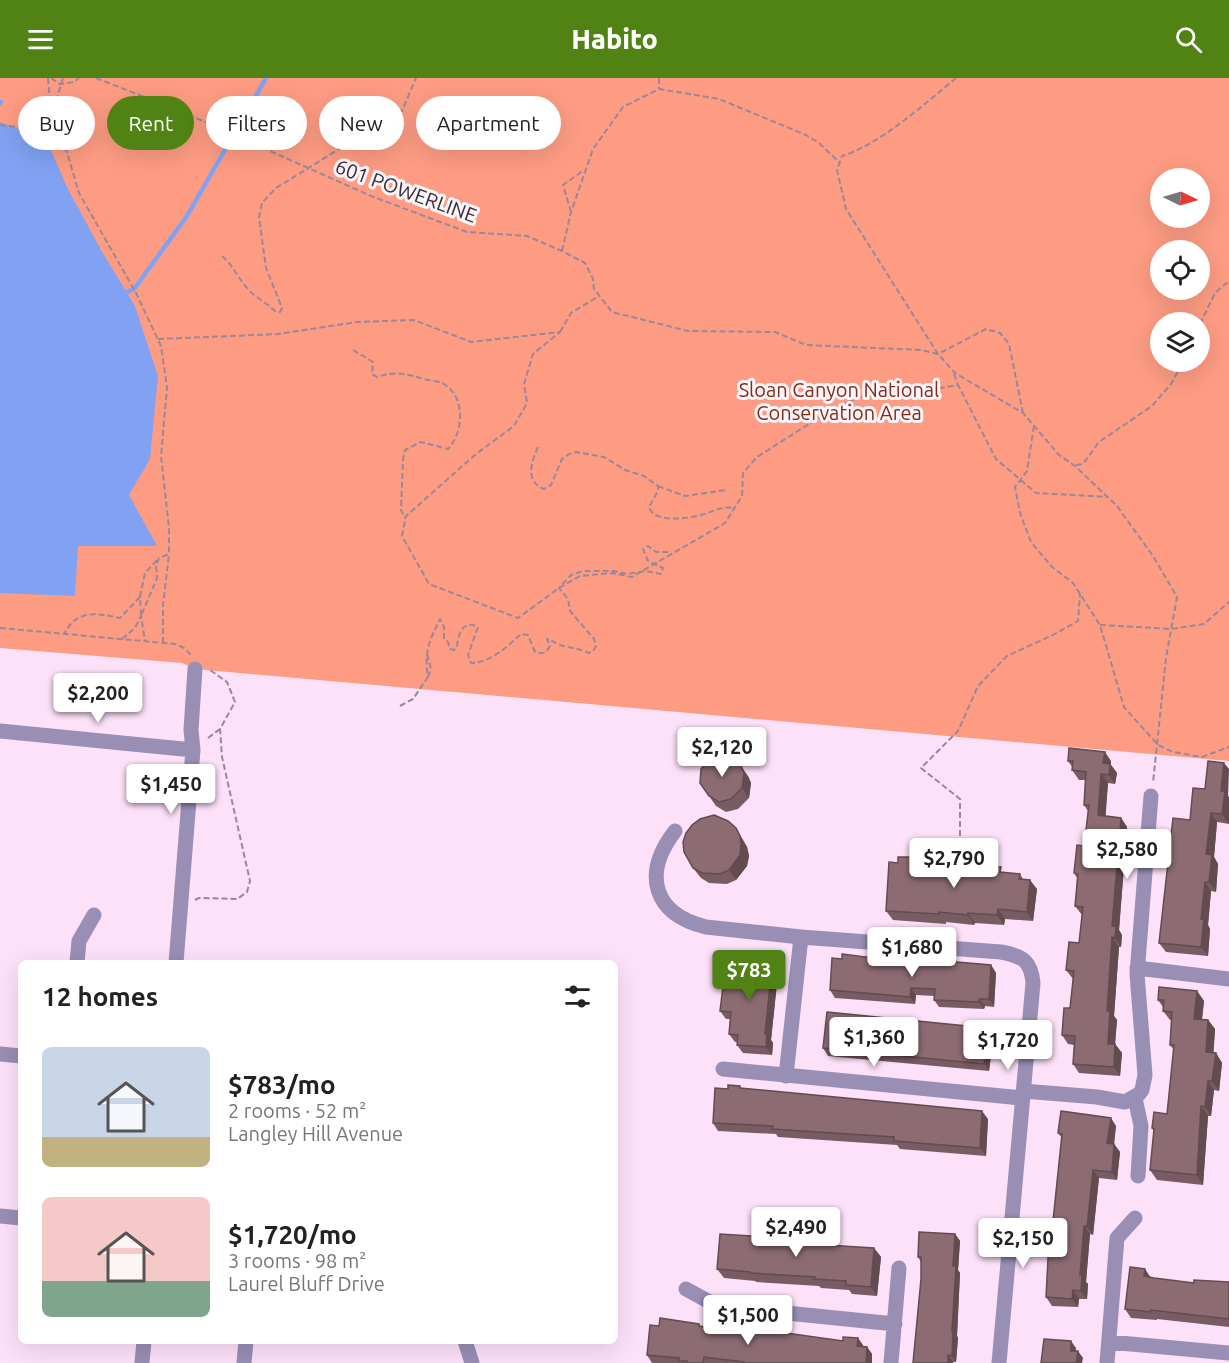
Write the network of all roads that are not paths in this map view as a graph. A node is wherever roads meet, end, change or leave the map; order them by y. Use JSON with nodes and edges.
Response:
{"nodes":[{"id":1,"x":195,"y":669,"type":"road end"},
{"id":2,"x":0,"y":731,"type":"edge"},
{"id":3,"x":193,"y":750,"type":"junction"},
{"id":4,"x":1151,"y":796,"type":"road end"},
{"id":5,"x":675,"y":831,"type":"dead end"},
{"id":6,"x":94,"y":915,"type":"dead end"},
{"id":7,"x":801,"y":937,"type":"junction"},
{"id":8,"x":77,"y":960,"type":"edge"},
{"id":9,"x":176,"y":960,"type":"edge"},
{"id":10,"x":1137,"y":968,"type":"junction"},
{"id":11,"x":1229,"y":979,"type":"edge"},
{"id":12,"x":0,"y":1054,"type":"edge"},
{"id":13,"x":18,"y":1056,"type":"edge"},
{"id":14,"x":723,"y":1069,"type":"dead end"},
{"id":15,"x":786,"y":1076,"type":"junction"},
{"id":16,"x":1023,"y":1095,"type":"junction"},
{"id":17,"x":1135,"y":1098,"type":"junction"},
{"id":18,"x":1138,"y":1176,"type":"dead end"},
{"id":19,"x":0,"y":1216,"type":"edge"},
{"id":20,"x":18,"y":1218,"type":"edge"},
{"id":21,"x":1135,"y":1218,"type":"dead end"},
{"id":22,"x":899,"y":1268,"type":"dead end"},
{"id":23,"x":686,"y":1289,"type":"dead end"},
{"id":24,"x":895,"y":1324,"type":"junction"},
{"id":25,"x":1108,"y":1342,"type":"junction"},
{"id":26,"x":144,"y":1344,"type":"edge"},
{"id":27,"x":246,"y":1344,"type":"edge"},
{"id":28,"x":466,"y":1344,"type":"edge"},
{"id":29,"x":1229,"y":1353,"type":"edge"},
{"id":30,"x":142,"y":1363,"type":"edge"},
{"id":31,"x":244,"y":1363,"type":"edge"},
{"id":32,"x":472,"y":1363,"type":"edge"},
{"id":33,"x":891,"y":1363,"type":"edge"},
{"id":34,"x":999,"y":1363,"type":"edge"},
{"id":35,"x":1107,"y":1363,"type":"edge"}],
"edges":[{"from":1,"to":3,"type":"street"},
{"from":2,"to":3,"type":"street"},
{"from":3,"to":9,"type":"street"},
{"from":4,"to":10,"type":"street"},
{"from":5,"to":7,"type":"street"},
{"from":6,"to":8,"type":"street"},
{"from":7,"to":15,"type":"street"},
{"from":7,"to":16,"type":"street"},
{"from":10,"to":11,"type":"street"},
{"from":10,"to":17,"type":"street"},
{"from":12,"to":13,"type":"street"},
{"from":14,"to":15,"type":"street"},
{"from":15,"to":16,"type":"street"},
{"from":16,"to":17,"type":"street"},
{"from":16,"to":34,"type":"street"},
{"from":17,"to":18,"type":"street"},
{"from":19,"to":20,"type":"street"},
{"from":21,"to":25,"type":"street"},
{"from":22,"to":24,"type":"street"},
{"from":23,"to":24,"type":"street"},
{"from":24,"to":33,"type":"street"},
{"from":25,"to":29,"type":"street"},
{"from":25,"to":35,"type":"street"},
{"from":26,"to":30,"type":"street"},
{"from":27,"to":31,"type":"street"},
{"from":28,"to":32,"type":"street"}]}
